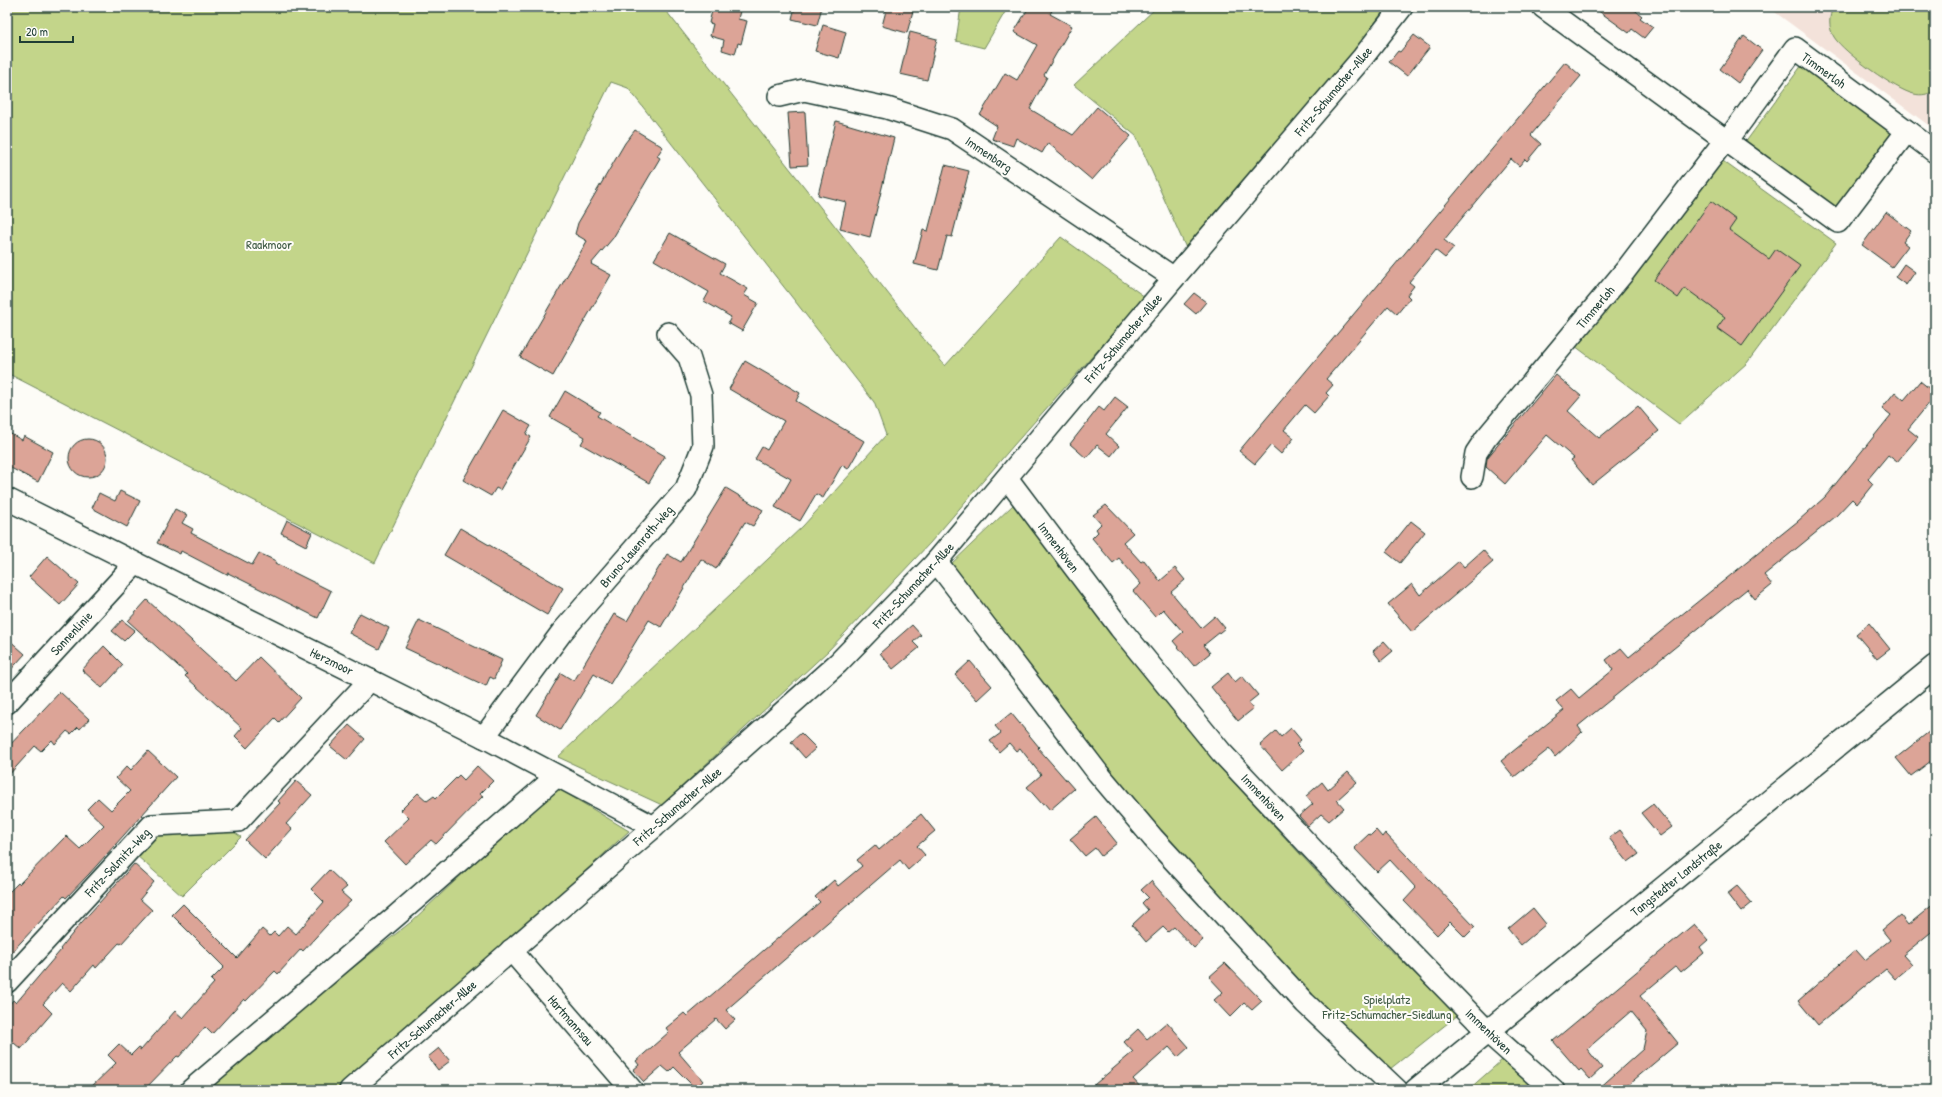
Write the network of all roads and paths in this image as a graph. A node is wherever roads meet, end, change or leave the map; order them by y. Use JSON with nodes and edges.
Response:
{"nodes":[{"id":1,"x":1402,"y":7,"type":"edge"},
{"id":2,"x":1543,"y":7,"type":"edge"},
{"id":3,"x":779,"y":96,"type":"dead end"},
{"id":4,"x":1907,"y":131,"type":"junction"},
{"id":5,"x":1726,"y":141,"type":"junction"},
{"id":6,"x":1935,"y":152,"type":"edge"},
{"id":7,"x":1174,"y":278,"type":"junction"},
{"id":8,"x":668,"y":333,"type":"dead end"},
{"id":9,"x":1472,"y":477,"type":"dead end"},
{"id":10,"x":1007,"y":478,"type":"junction"},
{"id":11,"x":7,"y":499,"type":"edge"},
{"id":12,"x":936,"y":563,"type":"junction"},
{"id":13,"x":136,"y":564,"type":"junction"},
{"id":14,"x":1935,"y":666,"type":"edge"},
{"id":15,"x":370,"y":680,"type":"junction"},
{"id":16,"x":7,"y":703,"type":"edge"},
{"id":17,"x":484,"y":737,"type":"junction"},
{"id":18,"x":557,"y":776,"type":"junction"},
{"id":19,"x":654,"y":828,"type":"junction"},
{"id":20,"x":511,"y":950,"type":"junction"},
{"id":21,"x":7,"y":982,"type":"edge"},
{"id":22,"x":1488,"y":1032,"type":"junction"},
{"id":23,"x":191,"y":1090,"type":"edge"},
{"id":24,"x":350,"y":1090,"type":"edge"},
{"id":25,"x":632,"y":1090,"type":"edge"},
{"id":26,"x":1396,"y":1090,"type":"edge"},
{"id":27,"x":1416,"y":1090,"type":"edge"},
{"id":28,"x":1553,"y":1090,"type":"edge"}],
"edges":[{"from":1,"to":7,"type":"street","name":"Fritz-Schumacher-Allee"},
{"from":2,"to":5,"type":"street"},
{"from":3,"to":7,"type":"street","name":"Immenbarg"},
{"from":4,"to":5,"type":"street"},
{"from":4,"to":5,"type":"street","name":"Timmerloh"},
{"from":4,"to":6,"type":"street","name":"Timmerloh"},
{"from":5,"to":9,"type":"street","name":"Timmerloh"},
{"from":7,"to":10,"type":"street","name":"Fritz-Schumacher-Allee"},
{"from":8,"to":17,"type":"street","name":"Bruno-Lauenroth-Weg"},
{"from":10,"to":12,"type":"street","name":"Fritz-Schumacher-Allee"},
{"from":10,"to":22,"type":"street","name":"Immenhöven"},
{"from":11,"to":13,"type":"street","name":"Herzmoor"},
{"from":12,"to":19,"type":"street","name":"Fritz-Schumacher-Allee"},
{"from":12,"to":26,"type":"street"},
{"from":13,"to":15,"type":"street","name":"Herzmoor"},
{"from":13,"to":16,"type":"street","name":"Sonnenlinie"},
{"from":14,"to":22,"type":"street","name":"Tangstedter Landstraße"},
{"from":15,"to":17,"type":"street","name":"Herzmoor"},
{"from":15,"to":21,"type":"street","name":"Fritz-Solmitz-Weg"},
{"from":17,"to":18,"type":"street","name":"Herzmoor"},
{"from":18,"to":19,"type":"street","name":"Herzmoor"},
{"from":18,"to":23,"type":"street"},
{"from":19,"to":20,"type":"street","name":"Fritz-Schumacher-Allee"},
{"from":20,"to":24,"type":"street","name":"Fritz-Schumacher-Allee"},
{"from":20,"to":25,"type":"street","name":"Hartmannsau"},
{"from":22,"to":27,"type":"street","name":"Tangstedter Landstraße"},
{"from":22,"to":28,"type":"street","name":"Immenhöven"}]}
